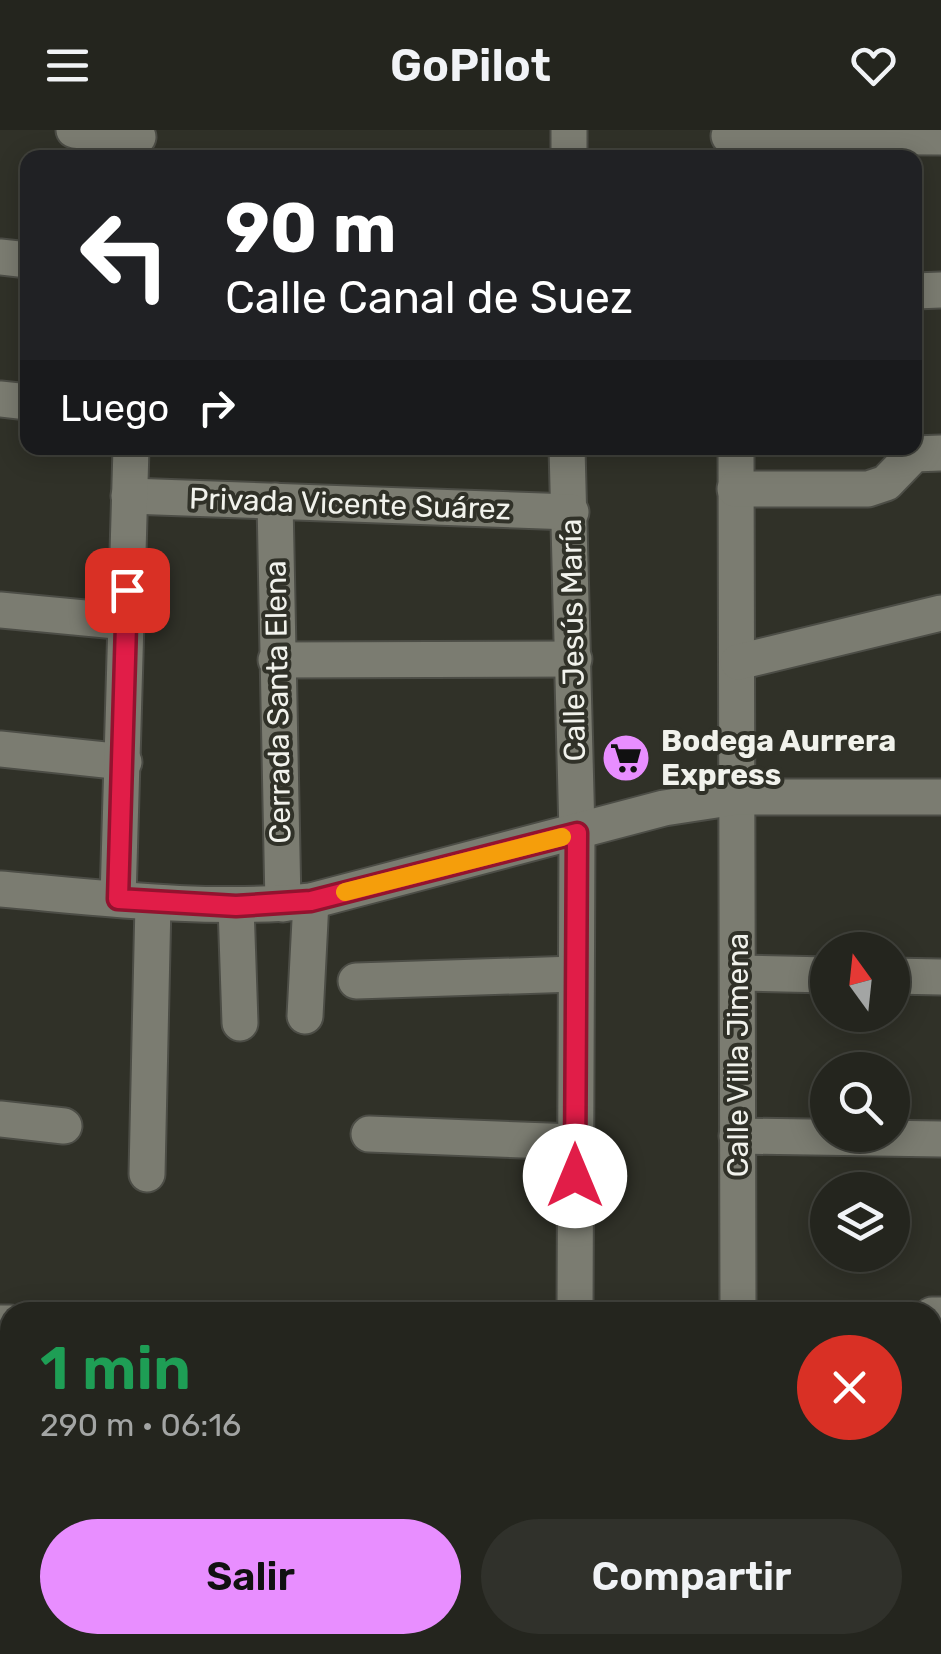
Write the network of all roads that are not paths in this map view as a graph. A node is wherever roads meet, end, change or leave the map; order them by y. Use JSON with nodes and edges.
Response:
{"nodes":[{"id":1,"x":74,"y":130,"type":"edge"},
{"id":2,"x":941,"y":136,"type":"edge"},
{"id":3,"x":138,"y":141,"type":"edge"},
{"id":4,"x":730,"y":141,"type":"edge"},
{"id":5,"x":131,"y":455,"type":"edge"},
{"id":6,"x":568,"y":455,"type":"edge"},
{"id":7,"x":736,"y":455,"type":"edge"},
{"id":8,"x":913,"y":455,"type":"edge"},
{"id":9,"x":736,"y":489,"type":"junction"},
{"id":10,"x":129,"y":496,"type":"junction"},
{"id":11,"x":275,"y":501,"type":"junction"},
{"id":12,"x":571,"y":512,"type":"junction"},
{"id":13,"x":0,"y":610,"type":"edge"},
{"id":14,"x":941,"y":613,"type":"edge"},
{"id":15,"x":126,"y":622,"type":"junction"},
{"id":16,"x":574,"y":658,"type":"junction"},
{"id":17,"x":276,"y":660,"type":"junction"},
{"id":18,"x":738,"y":662,"type":"junction"},
{"id":19,"x":0,"y":750,"type":"edge"},
{"id":20,"x":124,"y":762,"type":"junction"},
{"id":21,"x":736,"y":796,"type":"junction"},
{"id":22,"x":941,"y":796,"type":"edge"},
{"id":23,"x":577,"y":833,"type":"junction"},
{"id":24,"x":0,"y":889,"type":"edge"},
{"id":25,"x":136,"y":901,"type":"junction"},
{"id":26,"x":297,"y":902,"type":"junction"},
{"id":27,"x":236,"y":906,"type":"junction"},
{"id":28,"x":739,"y":973,"type":"junction"},
{"id":29,"x":576,"y":974,"type":"junction"},
{"id":30,"x":810,"y":975,"type":"edge"},
{"id":31,"x":910,"y":977,"type":"edge"},
{"id":32,"x":941,"y":978,"type":"edge"},
{"id":33,"x":356,"y":981,"type":"dead end"},
{"id":34,"x":305,"y":1016,"type":"dead end"},
{"id":35,"x":240,"y":1023,"type":"dead end"},
{"id":36,"x":0,"y":1119,"type":"edge"},
{"id":37,"x":64,"y":1126,"type":"dead end"},
{"id":38,"x":369,"y":1134,"type":"dead end"},
{"id":39,"x":737,"y":1136,"type":"junction"},
{"id":40,"x":941,"y":1138,"type":"edge"},
{"id":41,"x":575,"y":1142,"type":"junction"},
{"id":42,"x":148,"y":1174,"type":"dead end"},
{"id":43,"x":576,"y":1302,"type":"edge"},
{"id":44,"x":738,"y":1302,"type":"edge"}],
"edges":[{"from":1,"to":3,"type":"street"},
{"from":2,"to":4,"type":"street"},
{"from":5,"to":10,"type":"street"},
{"from":6,"to":12,"type":"street","name":"Calle Jesús María"},
{"from":7,"to":9,"type":"street","name":"Calle Villa Jimena"},
{"from":8,"to":9,"type":"street"},
{"from":9,"to":18,"type":"street","name":"Calle Villa Jimena"},
{"from":10,"to":11,"type":"street","name":"Privada Vicente Suárez"},
{"from":10,"to":15,"type":"street"},
{"from":11,"to":12,"type":"street","name":"Privada Vicente Suárez"},
{"from":11,"to":17,"type":"street","name":"Cerrada Santa Elena"},
{"from":12,"to":16,"type":"street","name":"Calle Jesús María"},
{"from":13,"to":15,"type":"street"},
{"from":14,"to":18,"type":"street"},
{"from":15,"to":20,"type":"street"},
{"from":16,"to":17,"type":"street"},
{"from":16,"to":23,"type":"street","name":"Calle Jesús María"},
{"from":17,"to":26,"type":"street","name":"Cerrada Santa Elena"},
{"from":18,"to":21,"type":"street","name":"Calle Villa Jimena"},
{"from":19,"to":20,"type":"street"},
{"from":20,"to":25,"type":"street"},
{"from":21,"to":22,"type":"street"},
{"from":21,"to":23,"type":"street"},
{"from":21,"to":28,"type":"street","name":"Calle Villa Jimena"},
{"from":23,"to":26,"type":"street"},
{"from":23,"to":29,"type":"street","name":"Calle Jesús María"},
{"from":24,"to":25,"type":"street"},
{"from":25,"to":27,"type":"street"},
{"from":25,"to":42,"type":"street"},
{"from":26,"to":27,"type":"street"},
{"from":26,"to":34,"type":"street","name":"Cerrada Santa Elena"},
{"from":27,"to":35,"type":"street"},
{"from":28,"to":30,"type":"street"},
{"from":28,"to":39,"type":"street","name":"Calle Villa Jimena"},
{"from":29,"to":33,"type":"street"},
{"from":29,"to":41,"type":"street","name":"Calle Jesús María"},
{"from":31,"to":32,"type":"street"},
{"from":36,"to":37,"type":"street"},
{"from":38,"to":41,"type":"street"},
{"from":39,"to":40,"type":"street"},
{"from":39,"to":44,"type":"street","name":"Calle Villa Jimena"},
{"from":41,"to":43,"type":"street","name":"Calle Jesús María"}]}
